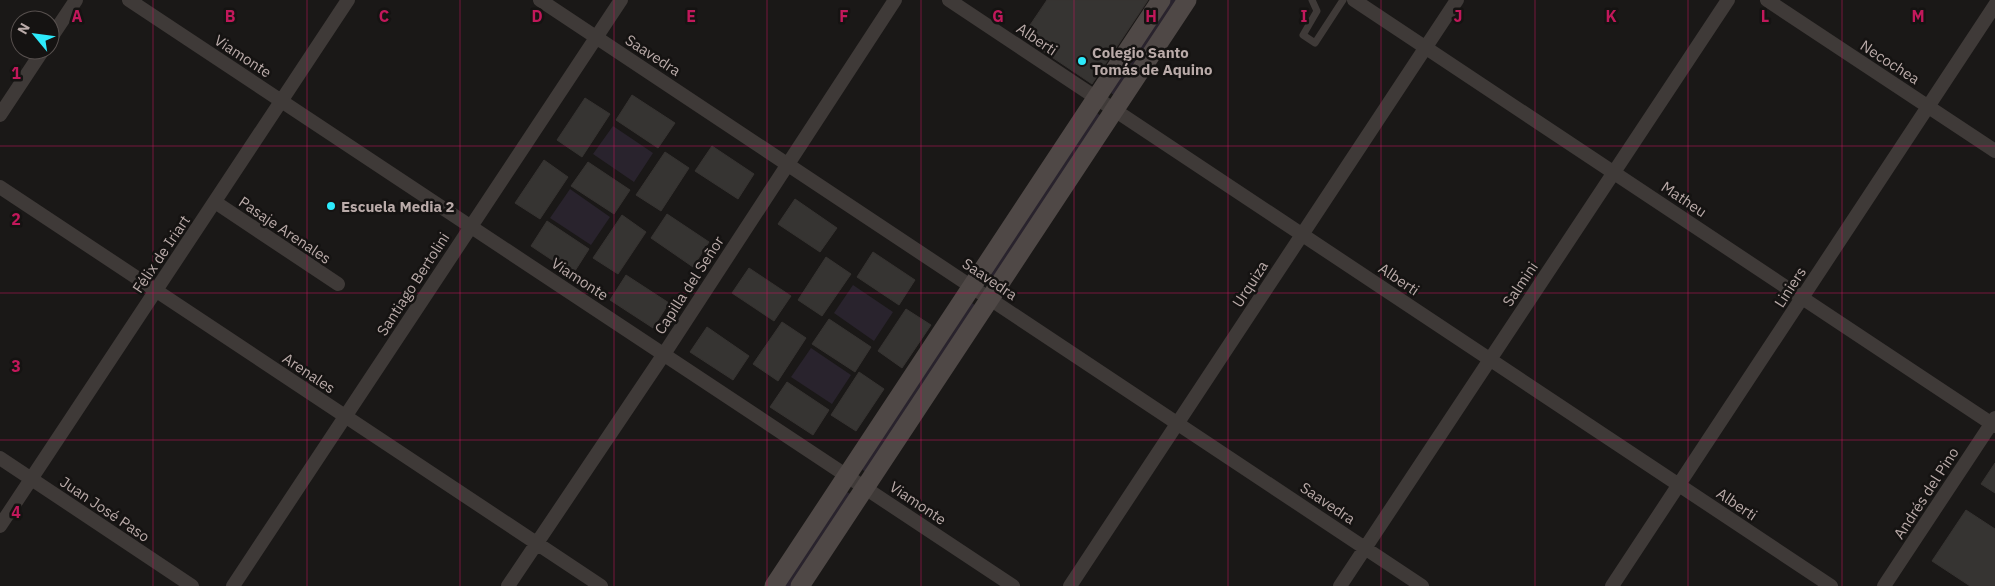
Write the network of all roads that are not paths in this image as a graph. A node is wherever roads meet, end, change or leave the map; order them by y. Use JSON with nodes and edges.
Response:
{"nodes":[{"id":1,"x":76,"y":0,"type":"edge"},
{"id":2,"x":129,"y":0,"type":"edge"},
{"id":3,"x":348,"y":0,"type":"edge"},
{"id":4,"x":540,"y":0,"type":"edge"},
{"id":5,"x":621,"y":0,"type":"edge"},
{"id":6,"x":895,"y":0,"type":"edge"},
{"id":7,"x":949,"y":0,"type":"edge"},
{"id":8,"x":1161,"y":0,"type":"edge"},
{"id":9,"x":1187,"y":0,"type":"edge"},
{"id":10,"x":1312,"y":0,"type":"edge"},
{"id":11,"x":1343,"y":0,"type":"edge"},
{"id":12,"x":1354,"y":0,"type":"edge"},
{"id":13,"x":1457,"y":0,"type":"edge"},
{"id":14,"x":1728,"y":0,"type":"edge"},
{"id":15,"x":1767,"y":0,"type":"edge"},
{"id":16,"x":1995,"y":5,"type":"edge"},
{"id":17,"x":60,"y":24,"type":"edge"},
{"id":18,"x":596,"y":38,"type":"junction"},
{"id":19,"x":1426,"y":48,"type":"junction"},
{"id":20,"x":36,"y":60,"type":"edge"},
{"id":21,"x":1096,"y":98,"type":"junction"},
{"id":22,"x":282,"y":101,"type":"junction"},
{"id":23,"x":1928,"y":107,"type":"junction"},
{"id":24,"x":1115,"y":110,"type":"junction"},
{"id":25,"x":0,"y":115,"type":"edge"},
{"id":26,"x":1995,"y":151,"type":"edge"},
{"id":27,"x":788,"y":164,"type":"junction"},
{"id":28,"x":1614,"y":172,"type":"junction"},
{"id":29,"x":0,"y":187,"type":"edge"},
{"id":30,"x":215,"y":202,"type":"junction"},
{"id":31,"x":471,"y":226,"type":"junction"},
{"id":32,"x":1302,"y":234,"type":"junction"},
{"id":33,"x":338,"y":284,"type":"dead end"},
{"id":34,"x":972,"y":286,"type":"junction"},
{"id":35,"x":156,"y":290,"type":"junction"},
{"id":36,"x":990,"y":298,"type":"junction"},
{"id":37,"x":1802,"y":298,"type":"junction"},
{"id":38,"x":664,"y":354,"type":"junction"},
{"id":39,"x":1490,"y":359,"type":"junction"},
{"id":40,"x":345,"y":416,"type":"junction"},
{"id":41,"x":1178,"y":423,"type":"junction"},
{"id":42,"x":1994,"y":423,"type":"edge"},
{"id":43,"x":0,"y":458,"type":"edge"},
{"id":44,"x":847,"y":476,"type":"junction"},
{"id":45,"x":31,"y":479,"type":"junction"},
{"id":46,"x":1679,"y":485,"type":"junction"},
{"id":47,"x":865,"y":487,"type":"junction"},
{"id":48,"x":0,"y":526,"type":"edge"},
{"id":49,"x":536,"y":543,"type":"junction"},
{"id":50,"x":1365,"y":548,"type":"junction"},
{"id":51,"x":192,"y":586,"type":"edge"},
{"id":52,"x":233,"y":586,"type":"edge"},
{"id":53,"x":508,"y":586,"type":"edge"},
{"id":54,"x":601,"y":586,"type":"edge"},
{"id":55,"x":774,"y":586,"type":"edge"},
{"id":56,"x":800,"y":586,"type":"edge"},
{"id":57,"x":1013,"y":586,"type":"edge"},
{"id":58,"x":1070,"y":586,"type":"edge"},
{"id":59,"x":1340,"y":586,"type":"edge"},
{"id":60,"x":1422,"y":586,"type":"edge"},
{"id":61,"x":1612,"y":586,"type":"edge"},
{"id":62,"x":1831,"y":586,"type":"edge"},
{"id":63,"x":1884,"y":586,"type":"edge"}],
"edges":[{"from":1,"to":17,"type":"street"},
{"from":2,"to":22,"type":"street","name":"Viamonte"},
{"from":3,"to":22,"type":"street","name":"Félix de Iriart"},
{"from":4,"to":18,"type":"street","name":"Saavedra"},
{"from":5,"to":18,"type":"street","name":"Santiago Bertolini"},
{"from":6,"to":27,"type":"street","name":"Capilla del Señor"},
{"from":7,"to":21,"type":"street","name":"Alberti"},
{"from":8,"to":21,"type":"main road"},
{"from":9,"to":24,"type":"main road"},
{"from":10,"to":11,"type":"lane"},
{"from":12,"to":19,"type":"street","name":"Matheu"},
{"from":13,"to":19,"type":"street","name":"Urquiza"},
{"from":14,"to":28,"type":"street","name":"Salmini"},
{"from":15,"to":23,"type":"street","name":"Necochea"},
{"from":16,"to":23,"type":"street","name":"Liniers"},
{"from":18,"to":27,"type":"street","name":"Saavedra"},
{"from":18,"to":31,"type":"street","name":"Santiago Bertolini"},
{"from":19,"to":28,"type":"street","name":"Matheu"},
{"from":19,"to":32,"type":"street","name":"Urquiza"},
{"from":20,"to":25,"type":"street"},
{"from":21,"to":24,"type":"street","name":"Alberti"},
{"from":21,"to":34,"type":"main road"},
{"from":22,"to":30,"type":"street","name":"Félix de Iriart"},
{"from":22,"to":31,"type":"street","name":"Viamonte"},
{"from":23,"to":26,"type":"street","name":"Necochea"},
{"from":23,"to":37,"type":"street","name":"Liniers"},
{"from":24,"to":32,"type":"street","name":"Alberti"},
{"from":24,"to":36,"type":"main road"},
{"from":27,"to":34,"type":"street","name":"Saavedra"},
{"from":27,"to":38,"type":"street","name":"Capilla del Señor"},
{"from":28,"to":37,"type":"street","name":"Matheu"},
{"from":28,"to":39,"type":"street","name":"Salmini"},
{"from":29,"to":35,"type":"street","name":"Arenales"},
{"from":30,"to":33,"type":"street","name":"Pasaje Arenales"},
{"from":30,"to":35,"type":"street","name":"Félix de Iriart"},
{"from":31,"to":38,"type":"street","name":"Viamonte"},
{"from":31,"to":40,"type":"street","name":"Santiago Bertolini"},
{"from":32,"to":39,"type":"street","name":"Alberti"},
{"from":32,"to":41,"type":"street","name":"Urquiza"},
{"from":34,"to":36,"type":"street","name":"Saavedra"},
{"from":34,"to":44,"type":"main road"},
{"from":35,"to":40,"type":"street","name":"Arenales"},
{"from":35,"to":45,"type":"street","name":"Félix de Iriart"},
{"from":36,"to":41,"type":"street","name":"Saavedra"},
{"from":36,"to":47,"type":"main road"},
{"from":37,"to":42,"type":"street","name":"Matheu"},
{"from":37,"to":46,"type":"street","name":"Liniers"},
{"from":38,"to":44,"type":"street","name":"Viamonte"},
{"from":38,"to":49,"type":"street","name":"Capilla del Señor"},
{"from":39,"to":46,"type":"street","name":"Alberti"},
{"from":39,"to":50,"type":"street","name":"Salmini"},
{"from":40,"to":49,"type":"street","name":"Arenales"},
{"from":40,"to":52,"type":"street","name":"Santiago Bertolini"},
{"from":41,"to":50,"type":"street","name":"Saavedra"},
{"from":41,"to":58,"type":"street","name":"Urquiza"},
{"from":42,"to":63,"type":"street","name":"Andrés del Pino"},
{"from":43,"to":45,"type":"street","name":"Juan José Paso"},
{"from":44,"to":47,"type":"street","name":"Viamonte"},
{"from":44,"to":55,"type":"main road"},
{"from":45,"to":48,"type":"street","name":"Félix de Iriart"},
{"from":45,"to":51,"type":"street","name":"Juan José Paso"},
{"from":46,"to":61,"type":"street","name":"Liniers"},
{"from":46,"to":62,"type":"street","name":"Alberti"},
{"from":47,"to":56,"type":"main road"},
{"from":47,"to":57,"type":"street","name":"Viamonte"},
{"from":49,"to":53,"type":"street","name":"Capilla del Señor"},
{"from":49,"to":54,"type":"street","name":"Arenales"},
{"from":50,"to":59,"type":"street","name":"Salmini"},
{"from":50,"to":60,"type":"street","name":"Saavedra"}]}
